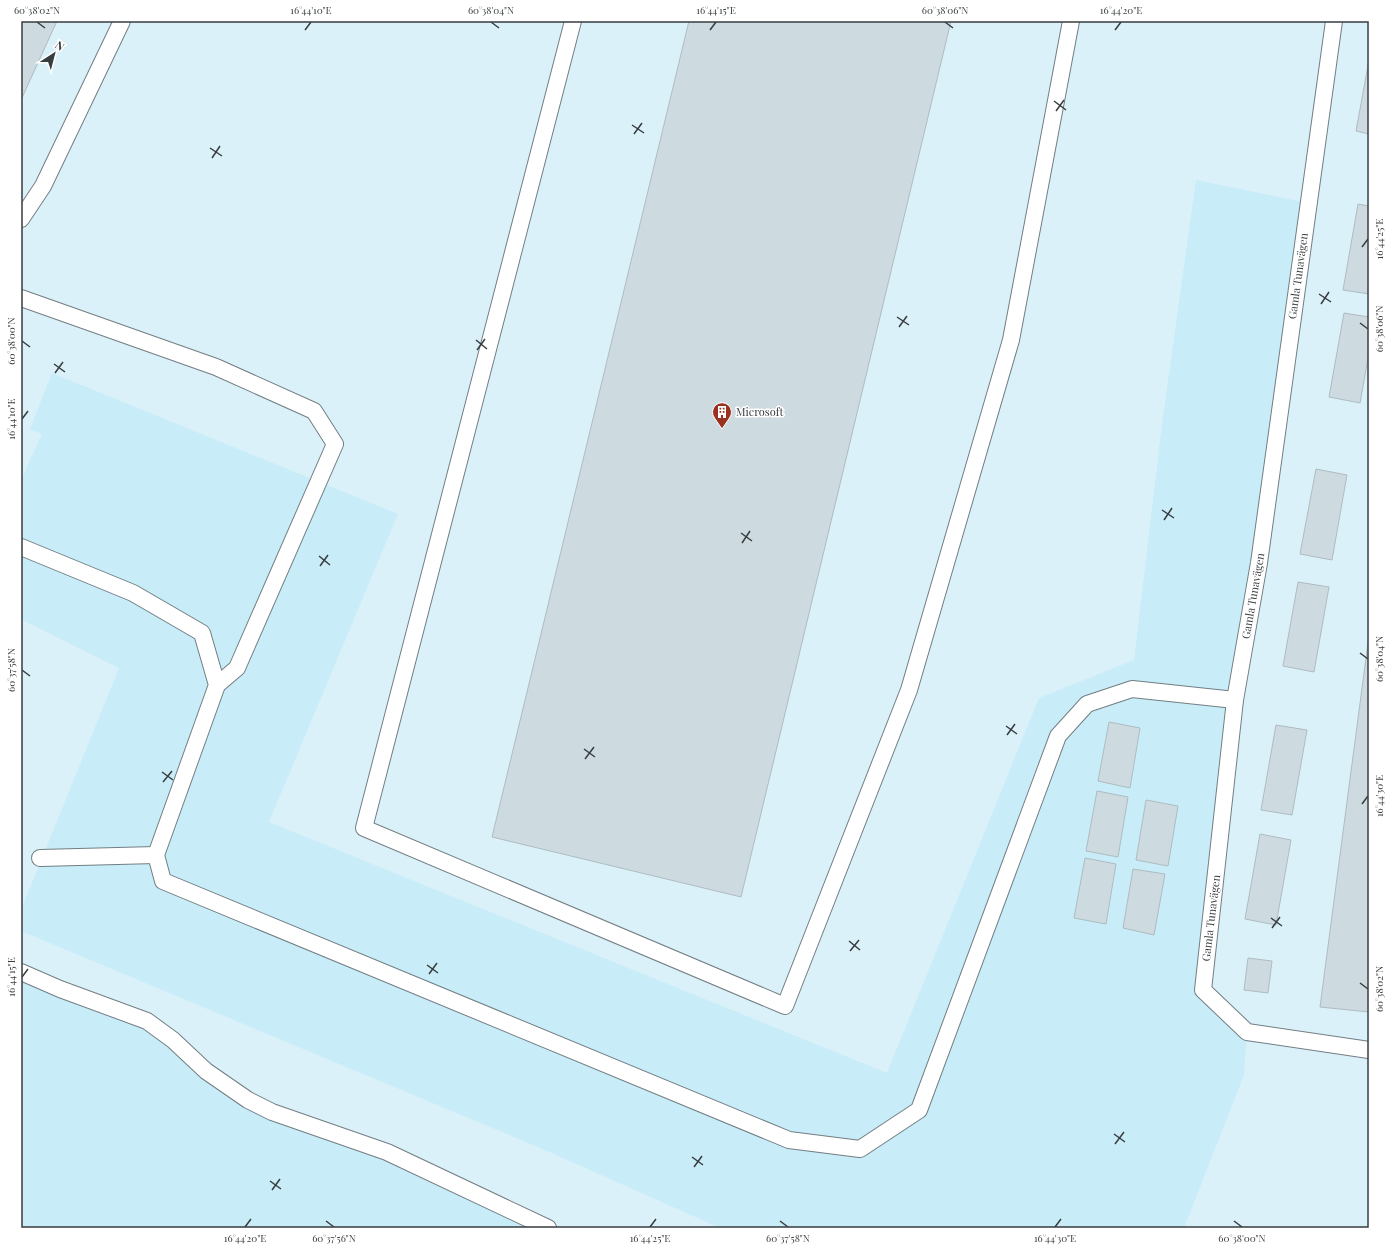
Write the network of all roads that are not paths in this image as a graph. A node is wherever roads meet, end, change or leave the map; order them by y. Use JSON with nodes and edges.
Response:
{"nodes":[{"id":1,"x":122,"y":21,"type":"edge"},
{"id":2,"x":574,"y":21,"type":"edge"},
{"id":3,"x":1071,"y":21,"type":"edge"},
{"id":4,"x":1334,"y":21,"type":"edge"},
{"id":5,"x":21,"y":219,"type":"edge"},
{"id":6,"x":21,"y":298,"type":"edge"},
{"id":7,"x":21,"y":547,"type":"edge"},
{"id":8,"x":217,"y":685,"type":"junction"},
{"id":9,"x":1235,"y":700,"type":"junction"},
{"id":10,"x":156,"y":855,"type":"junction"},
{"id":11,"x":40,"y":858,"type":"dead end"},
{"id":12,"x":21,"y":972,"type":"edge"},
{"id":13,"x":1369,"y":1050,"type":"edge"},
{"id":14,"x":548,"y":1228,"type":"edge"}],
"edges":[{"from":1,"to":5,"type":"lane"},
{"from":2,"to":3,"type":"lane"},
{"from":4,"to":9,"type":"lane","name":"Gamla Tunavägen"},
{"from":6,"to":8,"type":"lane"},
{"from":7,"to":8,"type":"lane"},
{"from":8,"to":10,"type":"lane"},
{"from":9,"to":10,"type":"lane"},
{"from":9,"to":13,"type":"lane","name":"Gamla Tunavägen"},
{"from":10,"to":11,"type":"lane"},
{"from":12,"to":14,"type":"lane"}]}
